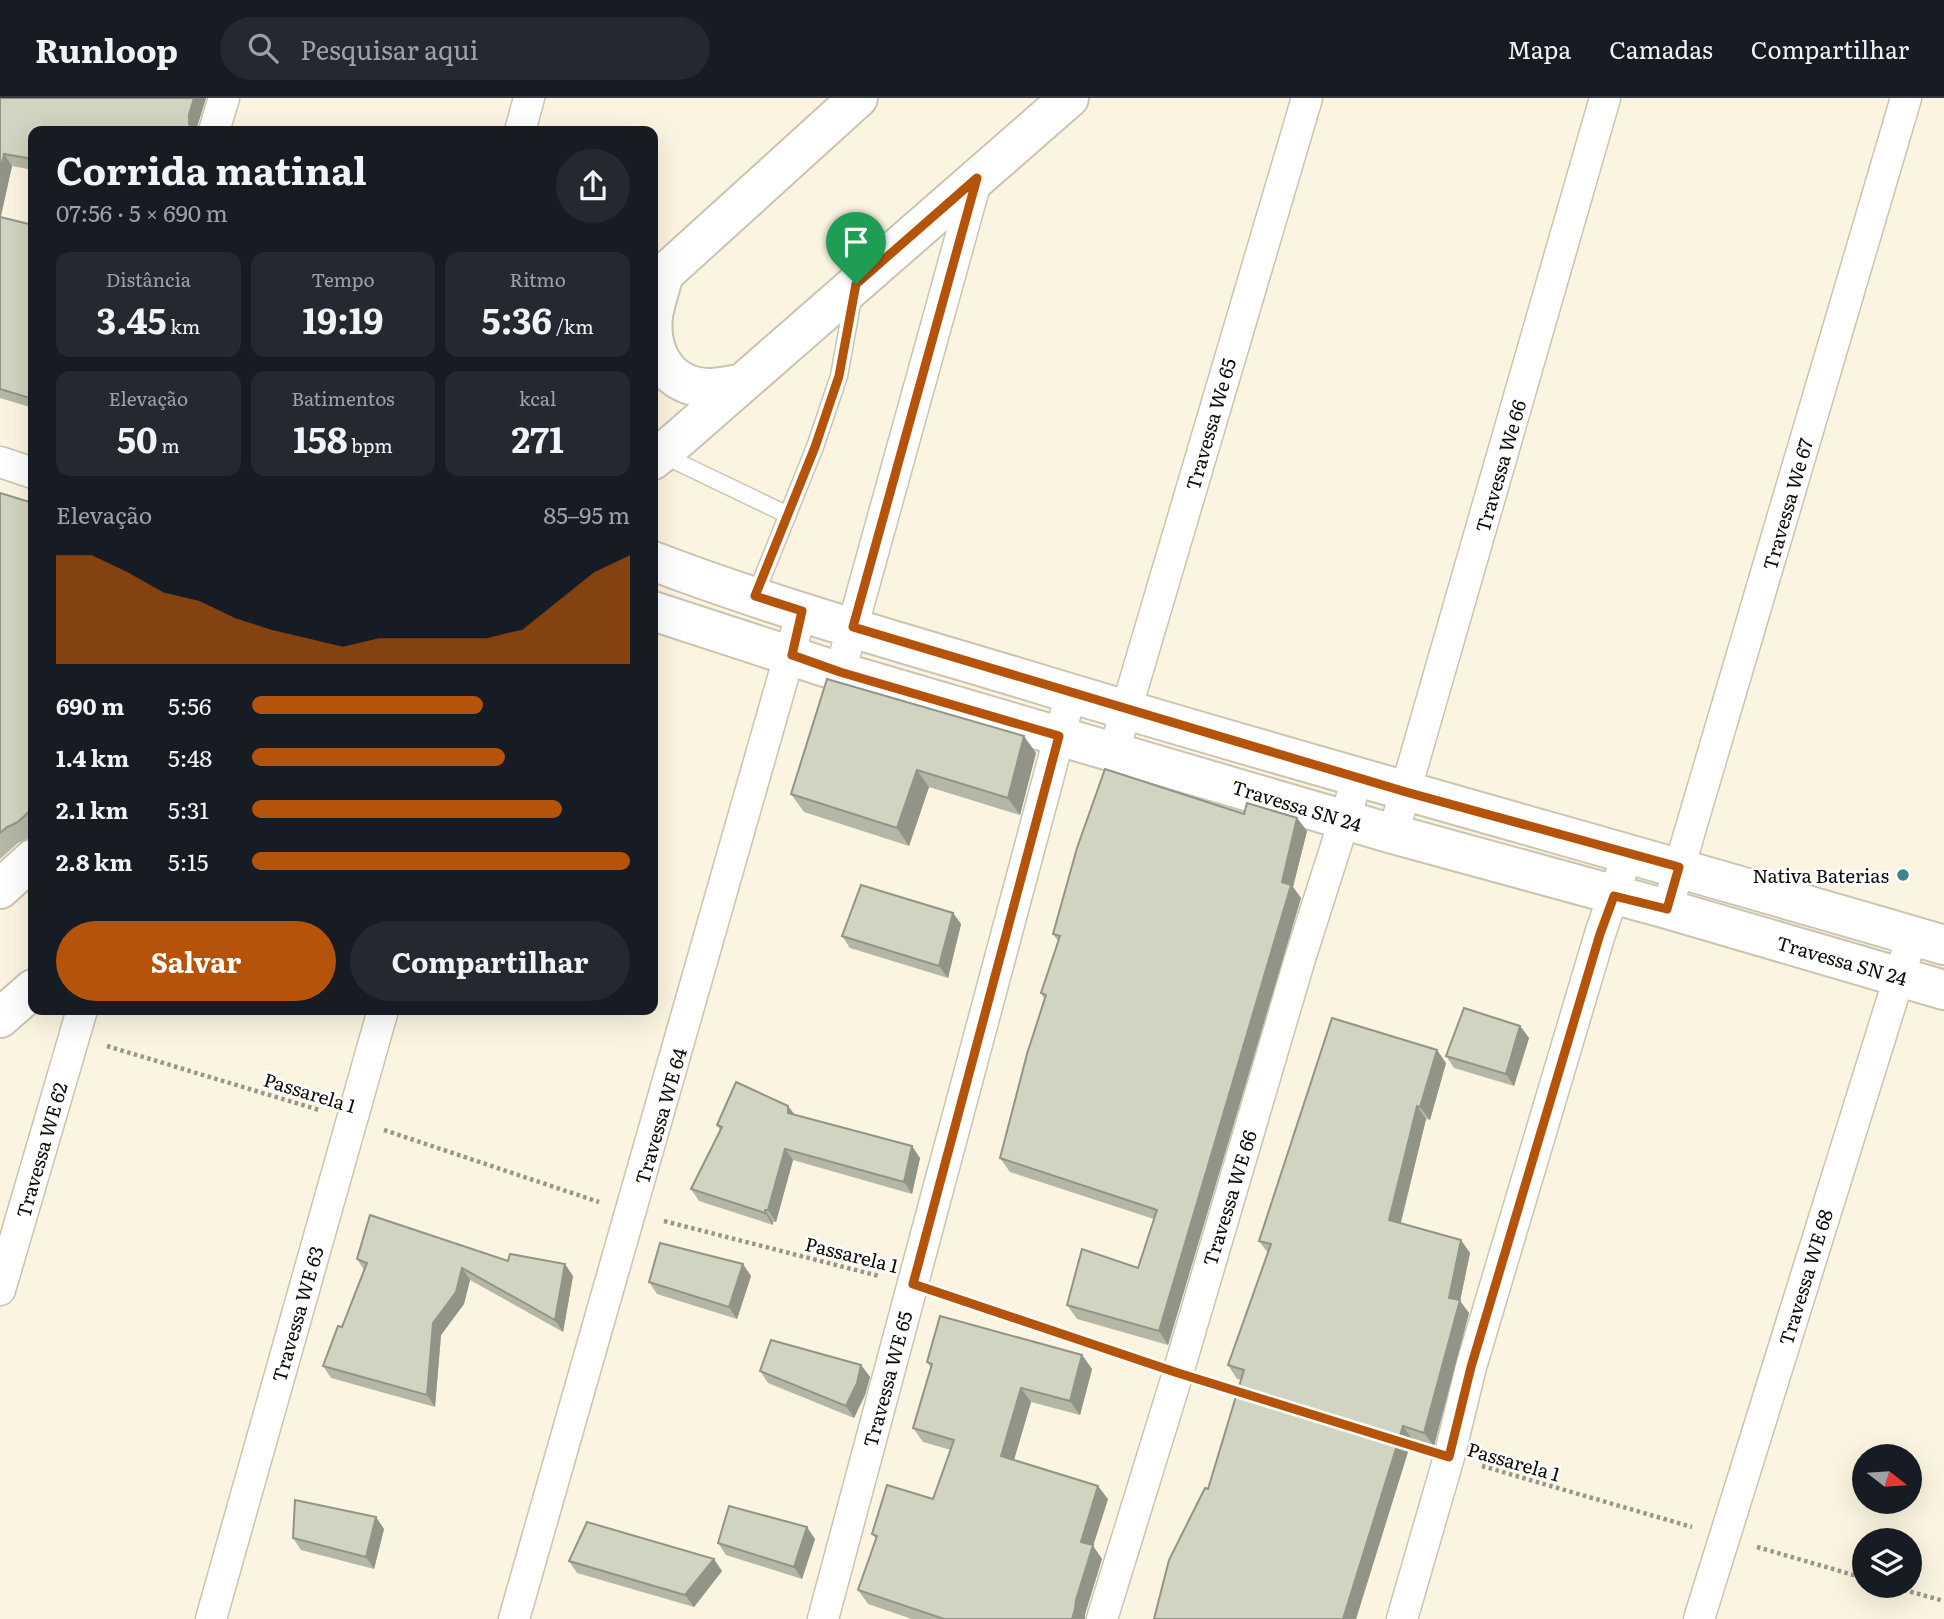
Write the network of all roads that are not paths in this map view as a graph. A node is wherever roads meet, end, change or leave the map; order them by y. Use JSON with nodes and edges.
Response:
{"nodes":[{"id":1,"x":223,"y":98,"type":"edge"},
{"id":2,"x":529,"y":98,"type":"edge"},
{"id":3,"x":858,"y":98,"type":"edge"},
{"id":4,"x":1069,"y":98,"type":"edge"},
{"id":5,"x":1307,"y":98,"type":"edge"},
{"id":6,"x":1605,"y":98,"type":"edge"},
{"id":7,"x":1906,"y":98,"type":"edge"},
{"id":8,"x":215,"y":126,"type":"edge"},
{"id":9,"x":521,"y":126,"type":"edge"},
{"id":10,"x":977,"y":178,"type":"junction"},
{"id":11,"x":658,"y":279,"type":"edge"},
{"id":12,"x":856,"y":284,"type":"junction"},
{"id":13,"x":658,"y":352,"type":"edge"},
{"id":14,"x":741,"y":384,"type":"junction"},
{"id":15,"x":658,"y":456,"type":"edge"},
{"id":16,"x":658,"y":457,"type":"edge"},
{"id":17,"x":0,"y":462,"type":"edge"},
{"id":18,"x":28,"y":471,"type":"edge"},
{"id":19,"x":788,"y":515,"type":"junction"},
{"id":20,"x":658,"y":563,"type":"edge"},
{"id":21,"x":755,"y":596,"type":"junction"},
{"id":22,"x":802,"y":611,"type":"junction"},
{"id":23,"x":658,"y":613,"type":"edge"},
{"id":24,"x":853,"y":627,"type":"junction"},
{"id":25,"x":792,"y":655,"type":"junction"},
{"id":26,"x":840,"y":672,"type":"junction"},
{"id":27,"x":1071,"y":693,"type":"junction"},
{"id":28,"x":1127,"y":710,"type":"junction"},
{"id":29,"x":1059,"y":736,"type":"junction"},
{"id":30,"x":1114,"y":751,"type":"junction"},
{"id":31,"x":1358,"y":777,"type":"junction"},
{"id":32,"x":1406,"y":792,"type":"junction"},
{"id":33,"x":1345,"y":820,"type":"junction"},
{"id":34,"x":1394,"y":835,"type":"junction"},
{"id":35,"x":1628,"y":853,"type":"junction"},
{"id":36,"x":28,"y":864,"type":"edge"},
{"id":37,"x":1679,"y":867,"type":"junction"},
{"id":38,"x":0,"y":889,"type":"edge"},
{"id":39,"x":1614,"y":896,"type":"junction"},
{"id":40,"x":1667,"y":909,"type":"junction"},
{"id":41,"x":1928,"y":941,"type":"edge"},
{"id":42,"x":1900,"y":976,"type":"junction"},
{"id":43,"x":1944,"y":990,"type":"edge"},
{"id":44,"x":28,"y":993,"type":"edge"},
{"id":45,"x":382,"y":1015,"type":"edge"},
{"id":46,"x":0,"y":1018,"type":"edge"},
{"id":47,"x":78,"y":1023,"type":"edge"},
{"id":48,"x":0,"y":1290,"type":"edge"},
{"id":49,"x":211,"y":1619,"type":"edge"},
{"id":50,"x":514,"y":1619,"type":"edge"},
{"id":51,"x":823,"y":1619,"type":"edge"},
{"id":52,"x":1102,"y":1619,"type":"edge"},
{"id":53,"x":1402,"y":1619,"type":"edge"},
{"id":54,"x":1699,"y":1619,"type":"edge"}],
"edges":[{"from":1,"to":8,"type":"street"},
{"from":2,"to":9,"type":"street"},
{"from":3,"to":11,"type":"main road"},
{"from":4,"to":10,"type":"main road"},
{"from":5,"to":28,"type":"street","name":"Travessa We 65"},
{"from":6,"to":32,"type":"street","name":"Travessa We 66"},
{"from":7,"to":37,"type":"street","name":"Travessa We 67"},
{"from":10,"to":12,"type":"main road"},
{"from":10,"to":24,"type":"street"},
{"from":12,"to":14,"type":"main road"},
{"from":12,"to":19,"type":"lane"},
{"from":13,"to":14,"type":"main road"},
{"from":14,"to":15,"type":"main road"},
{"from":16,"to":19,"type":"lane"},
{"from":17,"to":18,"type":"street"},
{"from":19,"to":21,"type":"lane"},
{"from":20,"to":21,"type":"main road"},
{"from":21,"to":22,"type":"main road"},
{"from":22,"to":24,"type":"main road"},
{"from":22,"to":25,"type":"street","name":"Travessa WE 64"},
{"from":23,"to":25,"type":"main road","name":"Travessa SN 24"},
{"from":24,"to":26,"type":"street"},
{"from":24,"to":27,"type":"main road"},
{"from":25,"to":26,"type":"main road","name":"Travessa SN 24"},
{"from":25,"to":50,"type":"street","name":"Travessa WE 64"},
{"from":26,"to":29,"type":"main road","name":"Travessa SN 24"},
{"from":27,"to":28,"type":"main road"},
{"from":27,"to":29,"type":"street","name":"Travessa WE 65"},
{"from":28,"to":30,"type":"street","name":"Travessa We 65"},
{"from":28,"to":31,"type":"main road"},
{"from":29,"to":30,"type":"main road","name":"Travessa SN 24"},
{"from":29,"to":51,"type":"street","name":"Travessa WE 65"},
{"from":30,"to":33,"type":"main road","name":"Travessa SN 24"},
{"from":31,"to":32,"type":"main road"},
{"from":31,"to":33,"type":"street","name":"Travessa WE 66"},
{"from":32,"to":34,"type":"street","name":"Travessa We 66"},
{"from":32,"to":35,"type":"main road"},
{"from":33,"to":34,"type":"main road","name":"Travessa SN 24"},
{"from":33,"to":52,"type":"street","name":"Travessa WE 66"},
{"from":34,"to":39,"type":"main road","name":"Travessa SN 24"},
{"from":35,"to":37,"type":"main road"},
{"from":35,"to":39,"type":"street"},
{"from":36,"to":38,"type":"main road"},
{"from":37,"to":40,"type":"street","name":"Travessa We 67"},
{"from":37,"to":41,"type":"main road"},
{"from":39,"to":40,"type":"main road","name":"Travessa SN 24"},
{"from":39,"to":53,"type":"street"},
{"from":40,"to":42,"type":"main road","name":"Travessa SN 24"},
{"from":41,"to":42,"type":"street","name":"Travessa WE 68"},
{"from":42,"to":43,"type":"main road","name":"Travessa SN 24"},
{"from":42,"to":54,"type":"street","name":"Travessa WE 68"},
{"from":44,"to":46,"type":"main road"},
{"from":45,"to":49,"type":"street","name":"Travessa WE 63"},
{"from":47,"to":48,"type":"street","name":"Travessa WE 62"}]}
